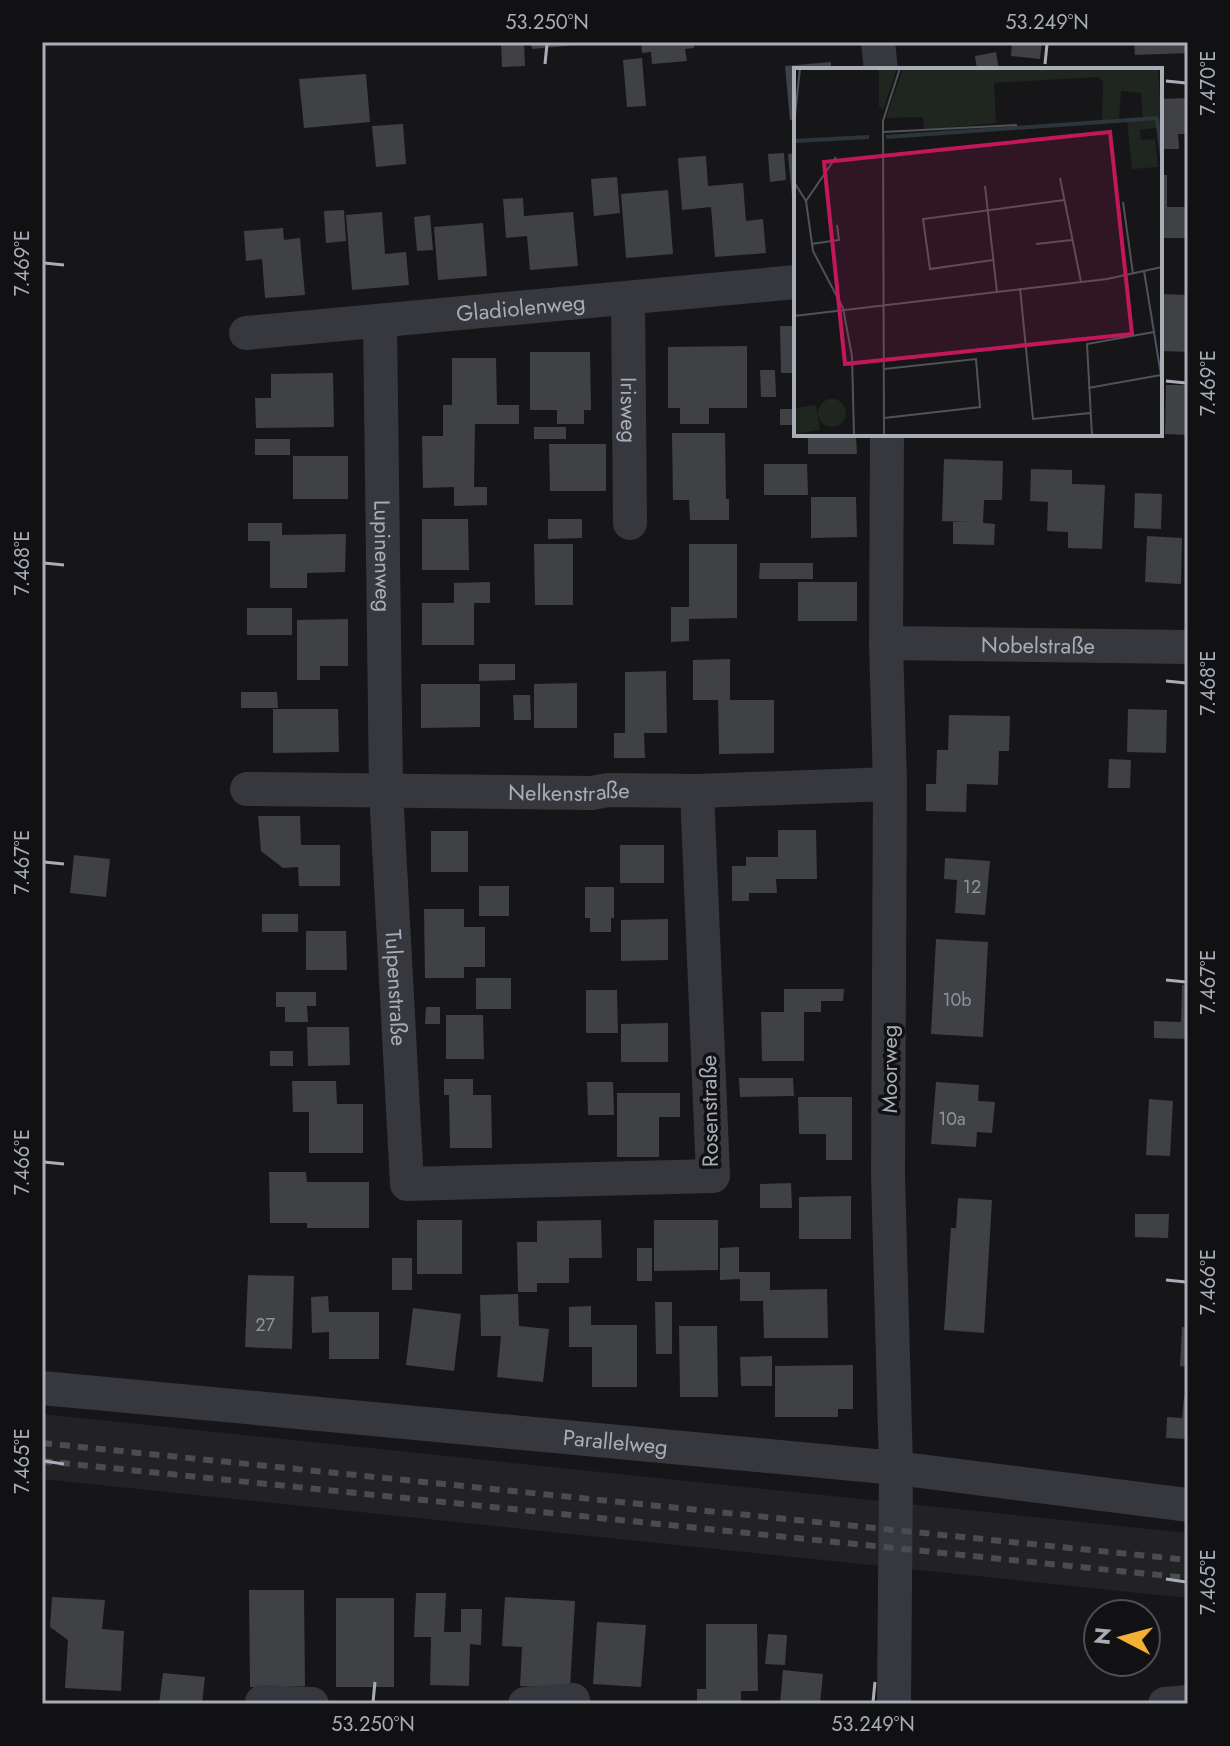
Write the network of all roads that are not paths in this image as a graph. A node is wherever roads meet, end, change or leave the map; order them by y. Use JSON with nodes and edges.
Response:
{"nodes":[{"id":1,"x":878,"y":42,"type":"edge"},
{"id":2,"x":881,"y":68,"type":"edge"},
{"id":3,"x":794,"y":282,"type":"edge"},
{"id":4,"x":628,"y":298,"type":"junction"},
{"id":5,"x":380,"y":322,"type":"junction"},
{"id":6,"x":246,"y":333,"type":"dead end"},
{"id":7,"x":887,"y":436,"type":"edge"},
{"id":8,"x":630,"y":523,"type":"dead end"},
{"id":9,"x":886,"y":643,"type":"junction"},
{"id":10,"x":1188,"y":647,"type":"edge"},
{"id":11,"x":890,"y":784,"type":"junction"},
{"id":12,"x":247,"y":789,"type":"dead end"},
{"id":13,"x":386,"y":791,"type":"junction"},
{"id":14,"x":697,"y":791,"type":"junction"},
{"id":15,"x":407,"y":1184,"type":"joint"},
{"id":16,"x":42,"y":1388,"type":"edge"},
{"id":17,"x":896,"y":1468,"type":"junction"},
{"id":18,"x":1188,"y":1505,"type":"edge"},
{"id":19,"x":573,"y":1700,"type":"dead end"},
{"id":20,"x":262,"y":1702,"type":"edge"},
{"id":21,"x":1188,"y":1702,"type":"edge"},
{"id":22,"x":312,"y":1704,"type":"edge"},
{"id":23,"x":525,"y":1704,"type":"edge"},
{"id":24,"x":894,"y":1704,"type":"edge"},
{"id":25,"x":1165,"y":1704,"type":"edge"}],
"edges":[{"from":1,"to":2,"type":"street"},
{"from":3,"to":4,"type":"street","name":"Gladiolenweg"},
{"from":4,"to":5,"type":"street","name":"Gladiolenweg"},
{"from":4,"to":8,"type":"street","name":"Irisweg"},
{"from":5,"to":6,"type":"street","name":"Gladiolenweg"},
{"from":5,"to":13,"type":"street","name":"Lupinenweg"},
{"from":7,"to":9,"type":"street","name":"Moorweg"},
{"from":9,"to":10,"type":"street","name":"Nobelstraße"},
{"from":9,"to":11,"type":"street","name":"Moorweg"},
{"from":11,"to":14,"type":"street","name":"Nelkenstraße"},
{"from":11,"to":17,"type":"street","name":"Moorweg"},
{"from":12,"to":13,"type":"street","name":"Nelkenstraße"},
{"from":13,"to":14,"type":"street","name":"Nelkenstraße"},
{"from":13,"to":15,"type":"street","name":"Tulpenstraße"},
{"from":14,"to":15,"type":"street","name":"Rosenstraße"},
{"from":16,"to":17,"type":"street","name":"Parallelweg"},
{"from":17,"to":18,"type":"street","name":"Parallelweg"},
{"from":17,"to":24,"type":"street","name":"Moorweg"},
{"from":19,"to":23,"type":"street"},
{"from":20,"to":22,"type":"street"},
{"from":21,"to":25,"type":"street"}]}
